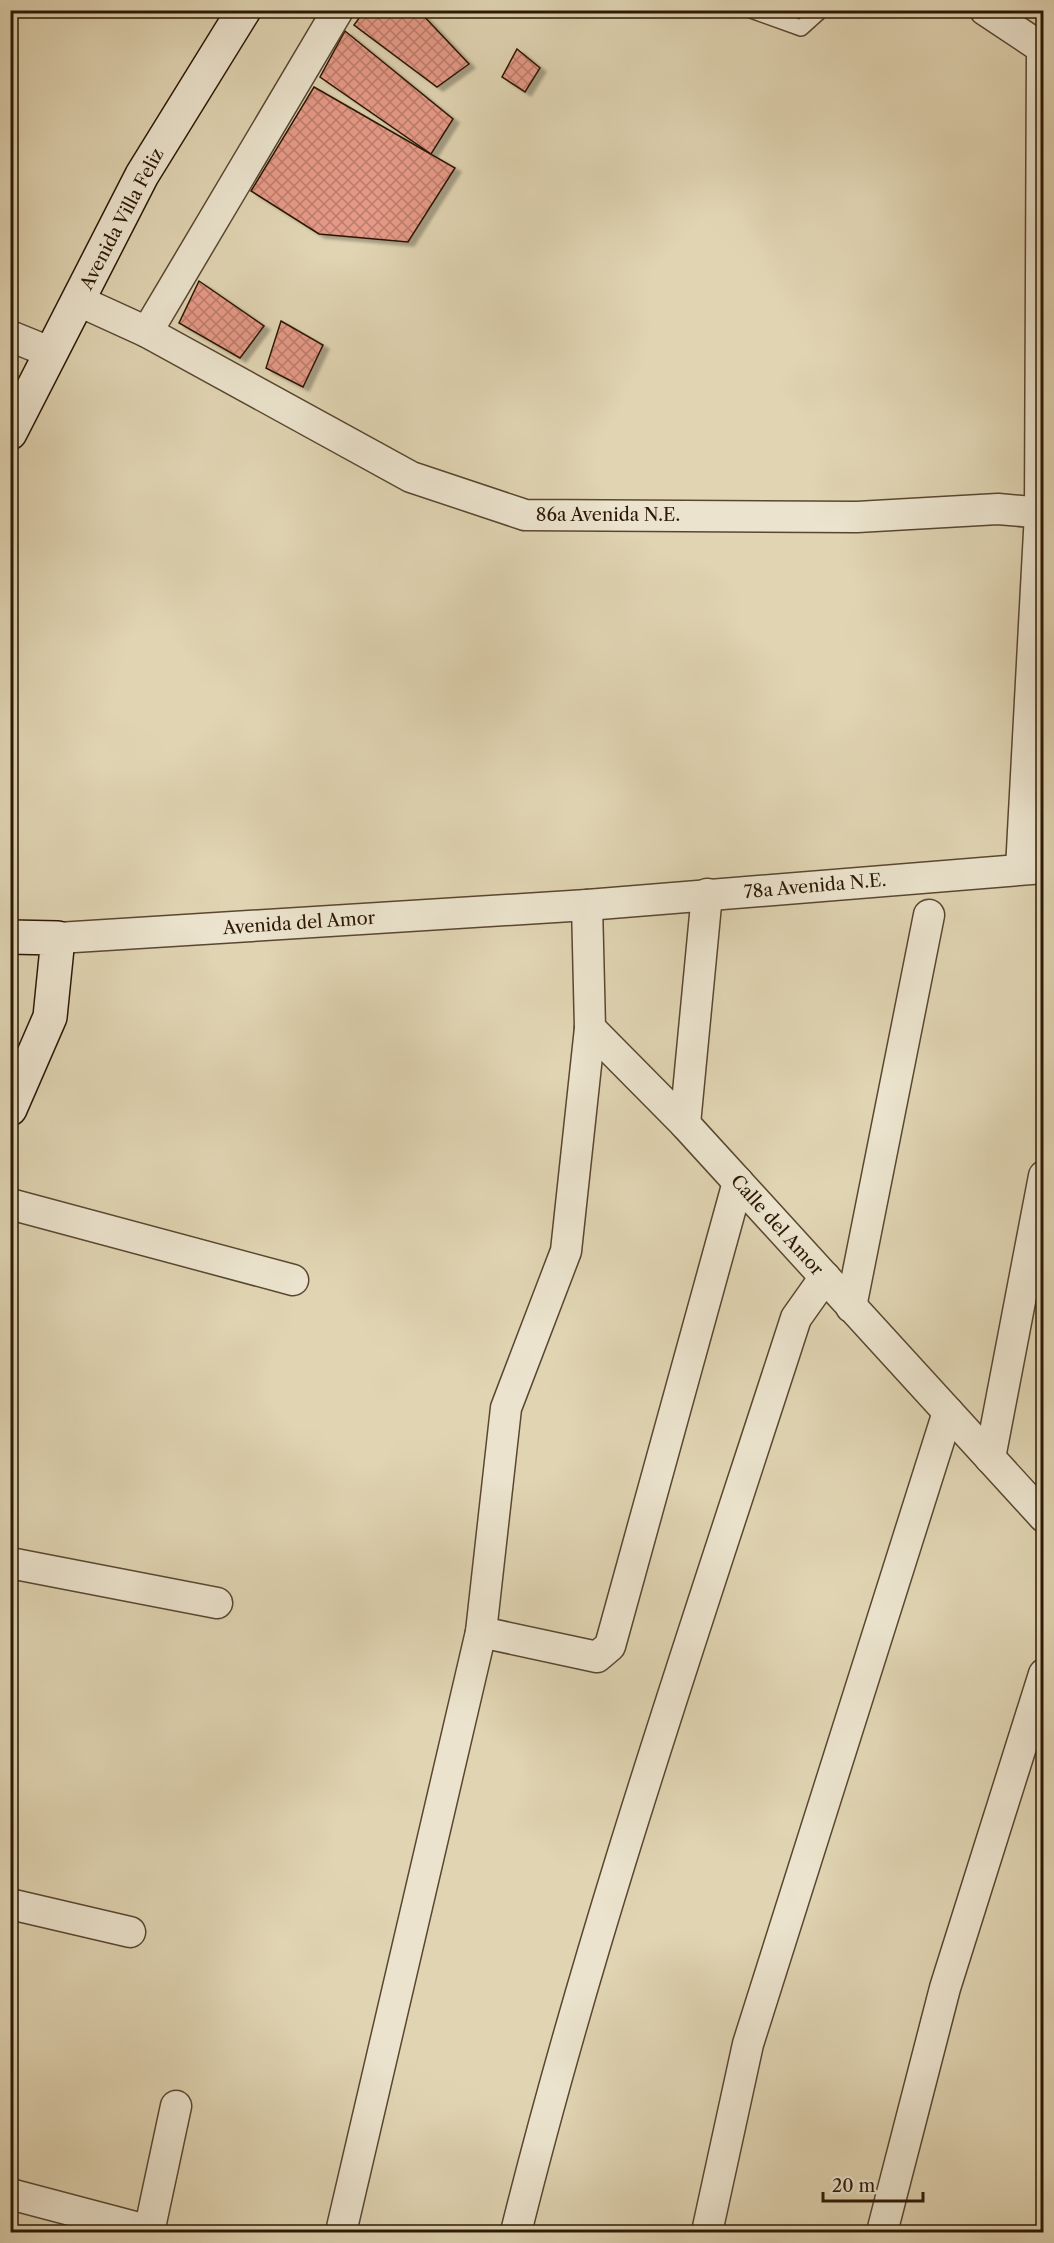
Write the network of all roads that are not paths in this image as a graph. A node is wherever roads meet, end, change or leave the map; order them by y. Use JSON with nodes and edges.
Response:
{"nodes":[{"id":1,"x":244,"y":10,"type":"edge"},
{"id":2,"x":338,"y":10,"type":"edge"},
{"id":3,"x":751,"y":10,"type":"edge"},
{"id":4,"x":821,"y":10,"type":"edge"},
{"id":5,"x":985,"y":10,"type":"edge"},
{"id":6,"x":1042,"y":48,"type":"edge"},
{"id":7,"x":79,"y":301,"type":"junction"},
{"id":8,"x":147,"y":332,"type":"junction"},
{"id":9,"x":10,"y":336,"type":"edge"},
{"id":10,"x":52,"y":353,"type":"junction"},
{"id":11,"x":10,"y":433,"type":"edge"},
{"id":12,"x":1042,"y":513,"type":"edge"},
{"id":13,"x":1032,"y":868,"type":"edge"},
{"id":14,"x":707,"y":894,"type":"junction"},
{"id":15,"x":587,"y":905,"type":"junction"},
{"id":16,"x":929,"y":915,"type":"dead end"},
{"id":17,"x":10,"y":937,"type":"edge"},
{"id":18,"x":58,"y":938,"type":"junction"},
{"id":19,"x":590,"y":1028,"type":"junction"},
{"id":20,"x":10,"y":1109,"type":"edge"},
{"id":21,"x":685,"y":1124,"type":"junction"},
{"id":22,"x":1044,"y":1176,"type":"edge"},
{"id":23,"x":738,"y":1182,"type":"junction"},
{"id":24,"x":10,"y":1204,"type":"edge"},
{"id":25,"x":825,"y":1277,"type":"junction"},
{"id":26,"x":293,"y":1280,"type":"dead end"},
{"id":27,"x":851,"y":1306,"type":"junction"},
{"id":28,"x":948,"y":1412,"type":"junction"},
{"id":29,"x":990,"y":1458,"type":"junction"},
{"id":30,"x":1044,"y":1517,"type":"edge"},
{"id":31,"x":10,"y":1563,"type":"edge"},
{"id":32,"x":218,"y":1603,"type":"dead end"},
{"id":33,"x":481,"y":1632,"type":"junction"},
{"id":34,"x":1044,"y":1674,"type":"edge"},
{"id":35,"x":10,"y":1904,"type":"edge"},
{"id":36,"x":130,"y":1932,"type":"dead end"},
{"id":37,"x":176,"y":2106,"type":"dead end"},
{"id":38,"x":10,"y":2194,"type":"edge"},
{"id":39,"x":149,"y":2232,"type":"edge"},
{"id":40,"x":341,"y":2232,"type":"edge"},
{"id":41,"x":516,"y":2232,"type":"edge"},
{"id":42,"x":707,"y":2232,"type":"edge"},
{"id":43,"x":882,"y":2232,"type":"edge"}],
"edges":[{"from":1,"to":7,"type":"street","name":"Avenida Villa Feliz"},
{"from":2,"to":8,"type":"street"},
{"from":3,"to":4,"type":"lane"},
{"from":5,"to":6,"type":"street"},
{"from":6,"to":12,"type":"street"},
{"from":7,"to":8,"type":"street","name":"86a Avenida N.E."},
{"from":7,"to":10,"type":"street","name":"Avenida Villa Feliz"},
{"from":8,"to":12,"type":"street","name":"86a Avenida N.E."},
{"from":9,"to":10,"type":"street"},
{"from":10,"to":11,"type":"street","name":"Avenida Villa Feliz"},
{"from":12,"to":13,"type":"street"},
{"from":13,"to":14,"type":"street","name":"78a Avenida N.E."},
{"from":14,"to":15,"type":"street","name":"78a Avenida N.E."},
{"from":14,"to":21,"type":"street"},
{"from":15,"to":18,"type":"street","name":"Avenida del Amor"},
{"from":15,"to":19,"type":"street"},
{"from":16,"to":27,"type":"street"},
{"from":17,"to":18,"type":"street","name":"Avenida del Amor"},
{"from":18,"to":20,"type":"street"},
{"from":19,"to":21,"type":"street","name":"Calle del Amor"},
{"from":19,"to":33,"type":"street"},
{"from":21,"to":23,"type":"street","name":"Calle del Amor"},
{"from":22,"to":29,"type":"street"},
{"from":23,"to":25,"type":"street","name":"Calle del Amor"},
{"from":23,"to":33,"type":"street"},
{"from":24,"to":26,"type":"street"},
{"from":25,"to":27,"type":"street","name":"Calle del Amor"},
{"from":25,"to":41,"type":"street"},
{"from":27,"to":28,"type":"street","name":"Calle del Amor"},
{"from":28,"to":29,"type":"street","name":"Calle del Amor"},
{"from":28,"to":42,"type":"street"},
{"from":29,"to":30,"type":"street","name":"Calle del Amor"},
{"from":31,"to":32,"type":"street"},
{"from":33,"to":40,"type":"street"},
{"from":34,"to":43,"type":"street"},
{"from":35,"to":36,"type":"street"},
{"from":37,"to":39,"type":"street"},
{"from":38,"to":39,"type":"street"}]}
